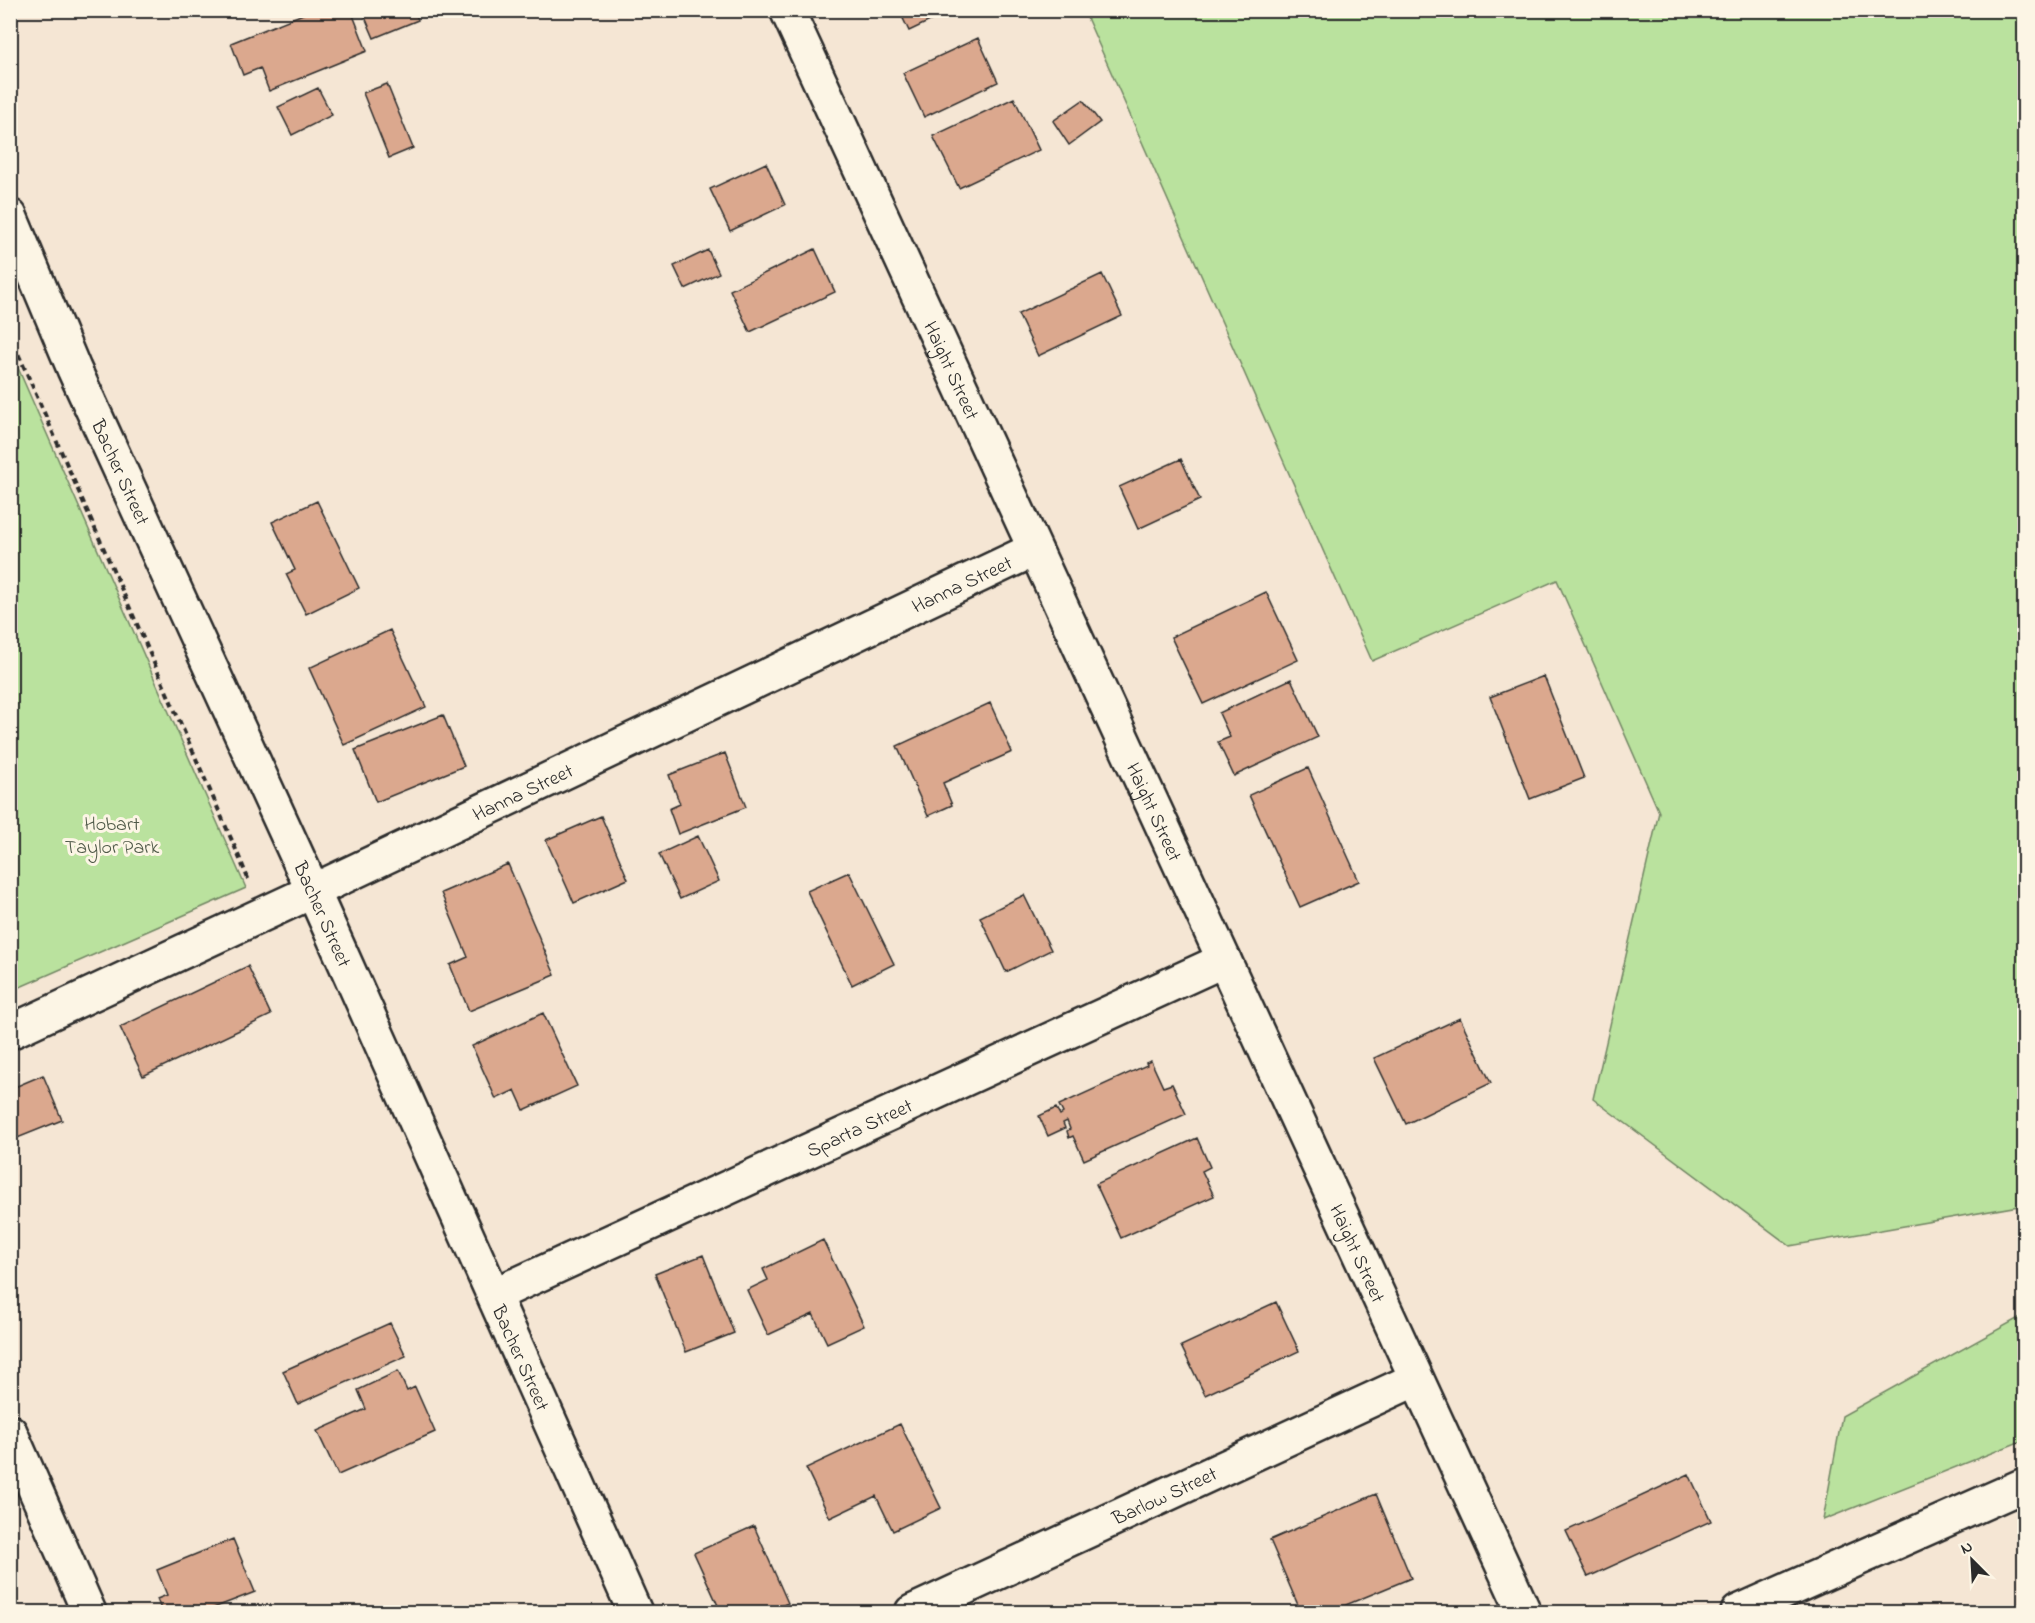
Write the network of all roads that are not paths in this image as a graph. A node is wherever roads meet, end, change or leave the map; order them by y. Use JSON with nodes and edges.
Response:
{"nodes":[{"id":1,"x":787,"y":10,"type":"edge"},
{"id":2,"x":10,"y":216,"type":"edge"},
{"id":3,"x":1033,"y":550,"type":"junction"},
{"id":4,"x":313,"y":891,"type":"junction"},
{"id":5,"x":1224,"y":960,"type":"junction"},
{"id":6,"x":10,"y":1032,"type":"edge"},
{"id":7,"x":494,"y":1295,"type":"junction"},
{"id":8,"x":1416,"y":1378,"type":"junction"},
{"id":9,"x":10,"y":1432,"type":"edge"},
{"id":10,"x":2025,"y":1485,"type":"edge"},
{"id":11,"x":89,"y":1612,"type":"edge"},
{"id":12,"x":635,"y":1612,"type":"edge"},
{"id":13,"x":912,"y":1612,"type":"edge"},
{"id":14,"x":1524,"y":1612,"type":"edge"},
{"id":15,"x":1738,"y":1612,"type":"edge"}],
"edges":[{"from":1,"to":3,"type":"street","name":"Haight Street"},
{"from":2,"to":4,"type":"street","name":"Bacher Street"},
{"from":3,"to":4,"type":"street","name":"Hanna Street"},
{"from":3,"to":5,"type":"street","name":"Haight Street"},
{"from":4,"to":6,"type":"street","name":"Hanna Street"},
{"from":4,"to":7,"type":"street","name":"Bacher Street"},
{"from":5,"to":7,"type":"street","name":"Sparta Street"},
{"from":5,"to":8,"type":"street","name":"Haight Street"},
{"from":7,"to":12,"type":"street","name":"Bacher Street"},
{"from":8,"to":13,"type":"street","name":"Barlow Street"},
{"from":8,"to":14,"type":"street","name":"Haight Street"},
{"from":9,"to":11,"type":"street"},
{"from":10,"to":15,"type":"street"}]}
